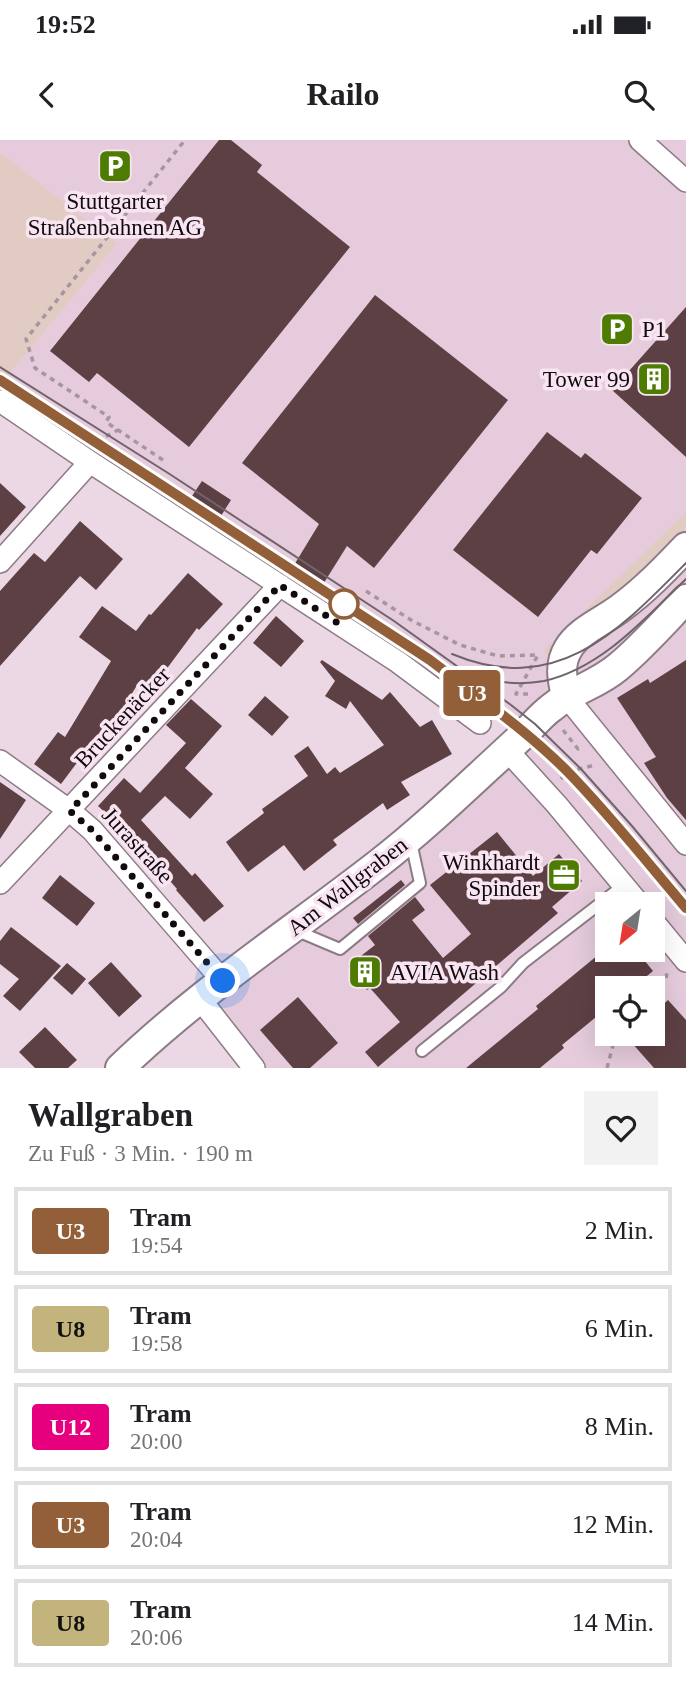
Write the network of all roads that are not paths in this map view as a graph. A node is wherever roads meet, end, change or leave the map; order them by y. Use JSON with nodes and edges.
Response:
{"nodes":[{"id":1,"x":640,"y":140,"type":"edge"},
{"id":2,"x":686,"y":181,"type":"edge"},
{"id":3,"x":0,"y":401,"type":"edge"},
{"id":4,"x":90,"y":462,"type":"junction"},
{"id":5,"x":686,"y":547,"type":"edge"},
{"id":6,"x":0,"y":562,"type":"edge"},
{"id":7,"x":280,"y":585,"type":"junction"},
{"id":8,"x":686,"y":599,"type":"edge"},
{"id":9,"x":566,"y":696,"type":"junction"},
{"id":10,"x":480,"y":723,"type":"dead end"},
{"id":11,"x":507,"y":750,"type":"junction"},
{"id":12,"x":0,"y":761,"type":"edge"},
{"id":13,"x":70,"y":811,"type":"junction"},
{"id":14,"x":410,"y":837,"type":"junction"},
{"id":15,"x":686,"y":844,"type":"edge"},
{"id":16,"x":0,"y":883,"type":"edge"},
{"id":17,"x":624,"y":885,"type":"junction"},
{"id":18,"x":630,"y":892,"type":"edge"},
{"id":19,"x":293,"y":929,"type":"junction"},
{"id":20,"x":665,"y":936,"type":"edge"},
{"id":21,"x":686,"y":961,"type":"edge"},
{"id":22,"x":223,"y":981,"type":"junction"},
{"id":23,"x":200,"y":999,"type":"junction"},
{"id":24,"x":422,"y":1051,"type":"dead end"},
{"id":25,"x":120,"y":1068,"type":"edge"},
{"id":26,"x":254,"y":1068,"type":"edge"}],
"edges":[{"from":1,"to":2,"type":"street"},
{"from":3,"to":4,"type":"street"},
{"from":4,"to":6,"type":"street"},
{"from":4,"to":7,"type":"street"},
{"from":5,"to":9,"type":"street"},
{"from":7,"to":10,"type":"street"},
{"from":7,"to":13,"type":"street","name":"Bruckenäcker"},
{"from":8,"to":9,"type":"street","name":"Am Wallgraben"},
{"from":9,"to":11,"type":"street","name":"Am Wallgraben"},
{"from":9,"to":15,"type":"street"},
{"from":11,"to":14,"type":"street","name":"Am Wallgraben"},
{"from":11,"to":17,"type":"street"},
{"from":12,"to":13,"type":"street","name":"Jurastraße"},
{"from":13,"to":16,"type":"street","name":"Bruckenäcker"},
{"from":13,"to":22,"type":"street","name":"Jurastraße"},
{"from":14,"to":19,"type":"street","name":"Am Wallgraben"},
{"from":14,"to":19,"type":"lane"},
{"from":17,"to":18,"type":"street"},
{"from":17,"to":24,"type":"lane"},
{"from":19,"to":22,"type":"street","name":"Am Wallgraben"},
{"from":20,"to":21,"type":"street"},
{"from":22,"to":23,"type":"street","name":"Am Wallgraben"},
{"from":23,"to":25,"type":"street","name":"Am Wallgraben"},
{"from":23,"to":26,"type":"street"}]}
